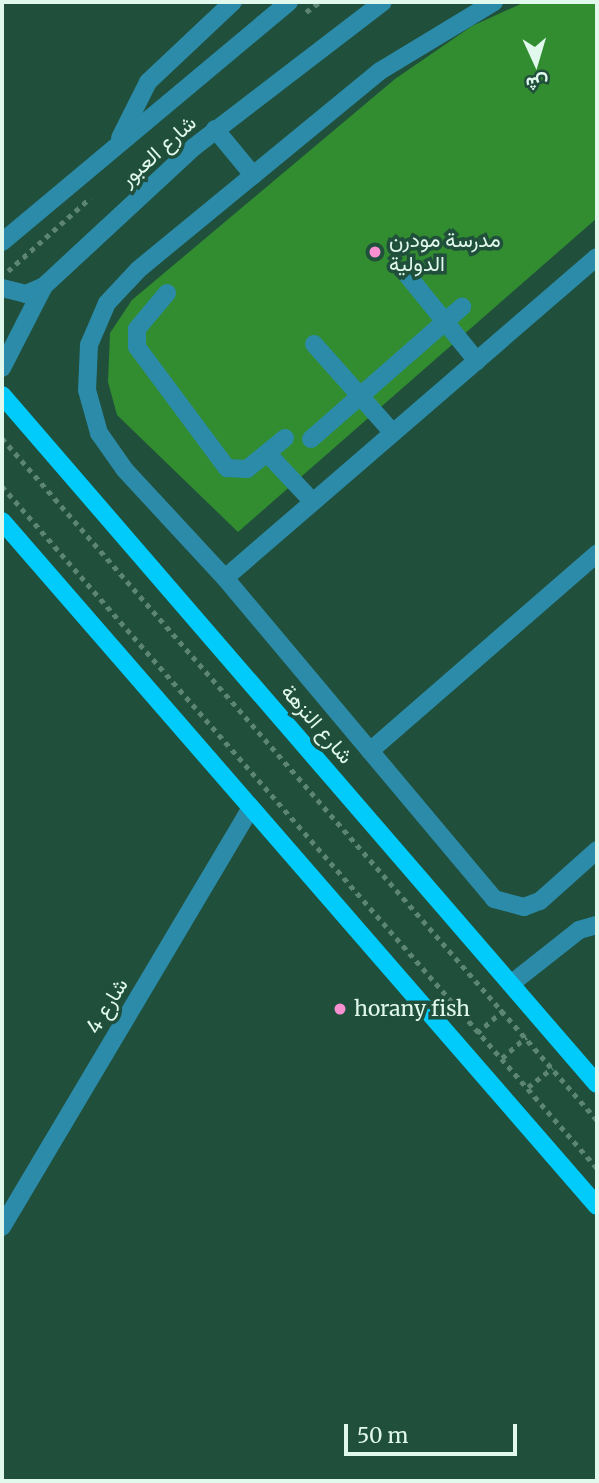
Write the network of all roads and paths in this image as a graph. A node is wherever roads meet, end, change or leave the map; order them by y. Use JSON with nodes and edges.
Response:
{"nodes":[{"id":1,"x":233,"y":2,"type":"edge"},
{"id":2,"x":289,"y":2,"type":"edge"},
{"id":3,"x":383,"y":2,"type":"edge"},
{"id":4,"x":494,"y":2,"type":"edge"},
{"id":5,"x":215,"y":130,"type":"junction"},
{"id":6,"x":119,"y":142,"type":"junction"},
{"id":7,"x":253,"y":175,"type":"junction"},
{"id":8,"x":2,"y":242,"type":"edge"},
{"id":9,"x":597,"y":257,"type":"edge"},
{"id":10,"x":404,"y":271,"type":"dead end"},
{"id":11,"x":44,"y":286,"type":"junction"},
{"id":12,"x":2,"y":288,"type":"edge"},
{"id":13,"x":167,"y":293,"type":"dead end"},
{"id":14,"x":462,"y":307,"type":"dead end"},
{"id":15,"x":445,"y":322,"type":"junction"},
{"id":16,"x":314,"y":344,"type":"dead end"},
{"id":17,"x":477,"y":361,"type":"junction"},
{"id":18,"x":2,"y":368,"type":"edge"},
{"id":19,"x":2,"y":396,"type":"edge"},
{"id":20,"x":360,"y":396,"type":"junction"},
{"id":21,"x":393,"y":433,"type":"junction"},
{"id":22,"x":2,"y":438,"type":"edge"},
{"id":23,"x":285,"y":438,"type":"dead end"},
{"id":24,"x":311,"y":439,"type":"dead end"},
{"id":25,"x":267,"y":453,"type":"junction"},
{"id":26,"x":2,"y":486,"type":"edge"},
{"id":27,"x":313,"y":502,"type":"junction"},
{"id":28,"x":2,"y":521,"type":"edge"},
{"id":29,"x":597,"y":554,"type":"edge"},
{"id":30,"x":225,"y":578,"type":"junction"},
{"id":31,"x":370,"y":751,"type":"junction"},
{"id":32,"x":251,"y":808,"type":"junction"},
{"id":33,"x":597,"y":850,"type":"edge"},
{"id":34,"x":597,"y":925,"type":"edge"},
{"id":35,"x":512,"y":983,"type":"junction"},
{"id":36,"x":503,"y":1011,"type":"junction"},
{"id":37,"x":480,"y":1031,"type":"junction"},
{"id":38,"x":526,"y":1037,"type":"junction"},
{"id":39,"x":502,"y":1058,"type":"junction"},
{"id":40,"x":552,"y":1068,"type":"junction"},
{"id":41,"x":597,"y":1084,"type":"edge"},
{"id":42,"x":528,"y":1087,"type":"junction"},
{"id":43,"x":597,"y":1120,"type":"edge"},
{"id":44,"x":597,"y":1168,"type":"edge"},
{"id":45,"x":597,"y":1206,"type":"edge"},
{"id":46,"x":2,"y":1227,"type":"edge"}],
"edges":[{"from":1,"to":6,"type":"street"},
{"from":2,"to":6,"type":"street","name":"شارع العبور"},
{"from":3,"to":5,"type":"street","name":"شارع العبور"},
{"from":4,"to":7,"type":"street"},
{"from":5,"to":7,"type":"street"},
{"from":5,"to":11,"type":"street","name":"شارع العبور"},
{"from":6,"to":8,"type":"street","name":"شارع العبور"},
{"from":7,"to":30,"type":"street"},
{"from":9,"to":17,"type":"street"},
{"from":10,"to":15,"type":"street"},
{"from":11,"to":12,"type":"street"},
{"from":11,"to":18,"type":"street","name":"شارع العبور"},
{"from":13,"to":25,"type":"street"},
{"from":14,"to":15,"type":"street"},
{"from":15,"to":17,"type":"street"},
{"from":15,"to":20,"type":"street"},
{"from":16,"to":20,"type":"street"},
{"from":17,"to":21,"type":"street"},
{"from":19,"to":35,"type":"main road","name":"شارع النزهة"},
{"from":20,"to":21,"type":"street"},
{"from":20,"to":24,"type":"street"},
{"from":21,"to":27,"type":"street"},
{"from":22,"to":36,"type":"path"},
{"from":23,"to":25,"type":"street"},
{"from":25,"to":27,"type":"street"},
{"from":26,"to":37,"type":"path"},
{"from":27,"to":30,"type":"street"},
{"from":28,"to":32,"type":"main road"},
{"from":29,"to":31,"type":"street"},
{"from":30,"to":31,"type":"street"},
{"from":31,"to":33,"type":"street"},
{"from":32,"to":45,"type":"main road"},
{"from":32,"to":46,"type":"street","name":"شارع 4"},
{"from":34,"to":35,"type":"street"},
{"from":35,"to":41,"type":"main road","name":"شارع النزهة"},
{"from":36,"to":37,"type":"path"},
{"from":36,"to":38,"type":"path"},
{"from":37,"to":39,"type":"path"},
{"from":38,"to":39,"type":"path"},
{"from":38,"to":40,"type":"path"},
{"from":39,"to":42,"type":"path"},
{"from":40,"to":42,"type":"path"},
{"from":40,"to":43,"type":"path"},
{"from":42,"to":44,"type":"path"}]}
